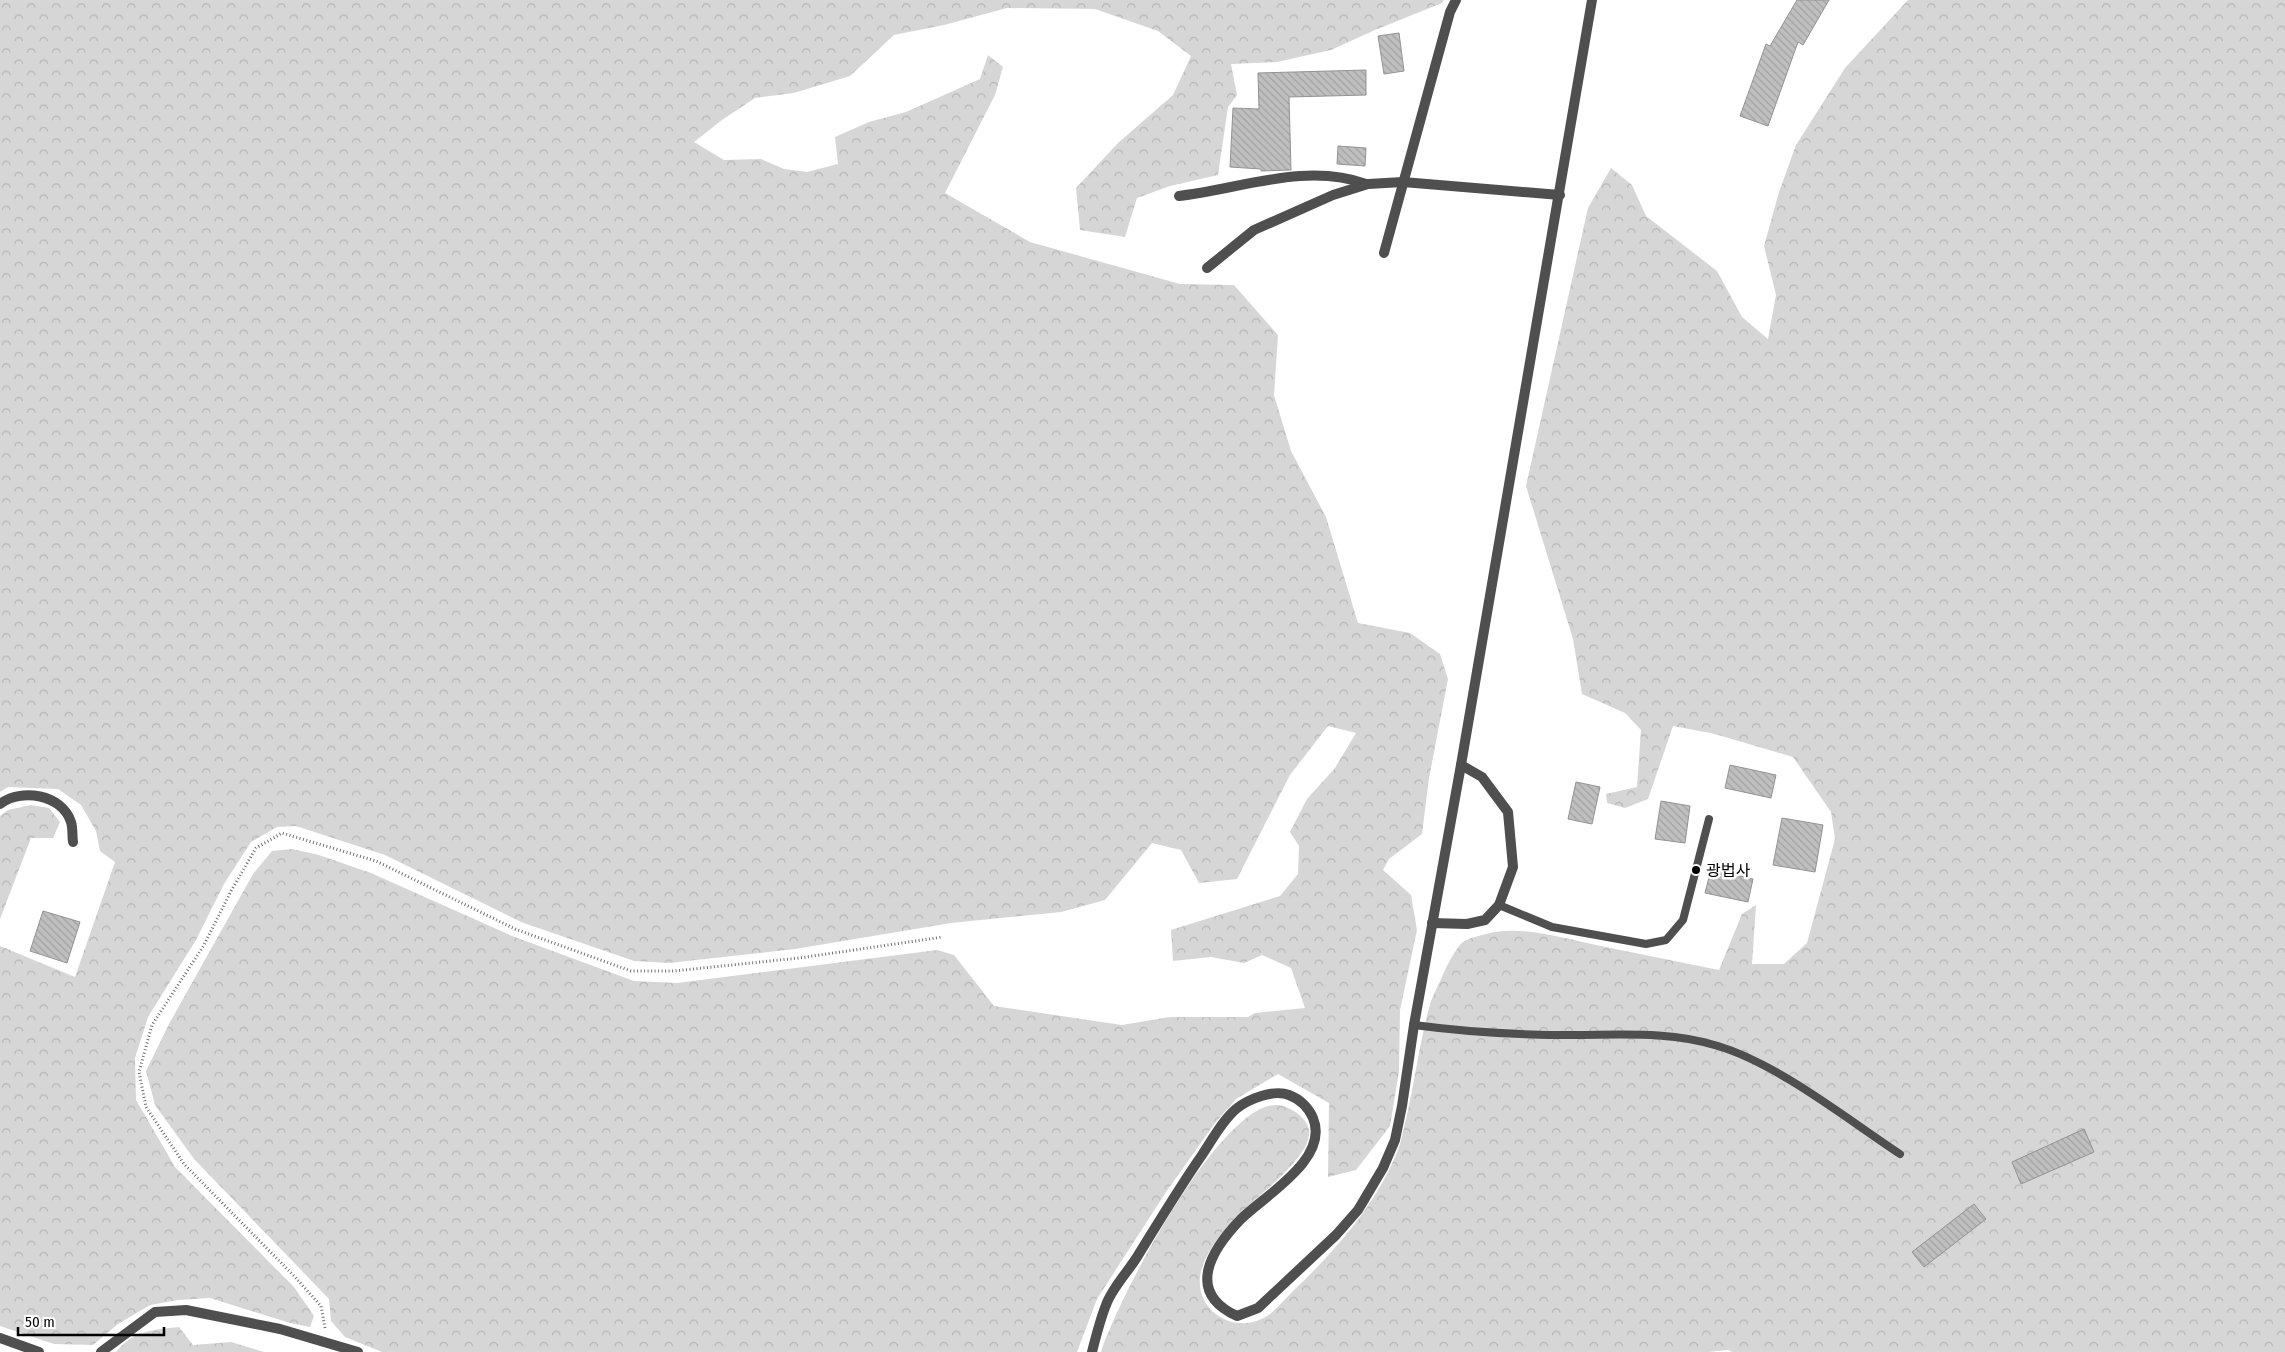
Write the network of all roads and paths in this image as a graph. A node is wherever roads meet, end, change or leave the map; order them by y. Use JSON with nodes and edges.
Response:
{"nodes":[{"id":1,"x":1456,"y":0,"type":"edge"},
{"id":2,"x":1592,"y":0,"type":"edge"},
{"id":3,"x":1404,"y":182,"type":"junction"},
{"id":4,"x":1366,"y":184,"type":"junction"},
{"id":5,"x":1560,"y":195,"type":"junction"},
{"id":6,"x":1179,"y":196,"type":"dead end"},
{"id":7,"x":1384,"y":253,"type":"dead end"},
{"id":8,"x":1207,"y":268,"type":"dead end"},
{"id":9,"x":1461,"y":765,"type":"junction"},
{"id":10,"x":0,"y":804,"type":"edge"},
{"id":11,"x":1709,"y":819,"type":"dead end"},
{"id":12,"x":73,"y":842,"type":"dead end"},
{"id":13,"x":1499,"y":906,"type":"junction"},
{"id":14,"x":1432,"y":922,"type":"junction"},
{"id":15,"x":943,"y":938,"type":"dead end"},
{"id":16,"x":1414,"y":1025,"type":"junction"},
{"id":17,"x":1900,"y":1154,"type":"dead end"},
{"id":18,"x":0,"y":1338,"type":"edge"},
{"id":19,"x":328,"y":1343,"type":"junction"},
{"id":20,"x":39,"y":1352,"type":"edge"},
{"id":21,"x":101,"y":1352,"type":"edge"},
{"id":22,"x":358,"y":1352,"type":"edge"},
{"id":23,"x":1092,"y":1352,"type":"edge"}],
"edges":[{"from":1,"to":3,"type":"street"},
{"from":2,"to":5,"type":"street"},
{"from":3,"to":4,"type":"street"},
{"from":3,"to":5,"type":"street"},
{"from":3,"to":7,"type":"street"},
{"from":4,"to":6,"type":"street"},
{"from":4,"to":8,"type":"street"},
{"from":5,"to":9,"type":"street"},
{"from":9,"to":13,"type":"street"},
{"from":9,"to":14,"type":"street"},
{"from":10,"to":12,"type":"street"},
{"from":11,"to":13,"type":"lane"},
{"from":13,"to":14,"type":"street"},
{"from":14,"to":16,"type":"street"},
{"from":15,"to":19,"type":"path"},
{"from":16,"to":17,"type":"lane"},
{"from":16,"to":23,"type":"street"},
{"from":18,"to":20,"type":"street"},
{"from":19,"to":21,"type":"street"},
{"from":19,"to":22,"type":"street"}]}
